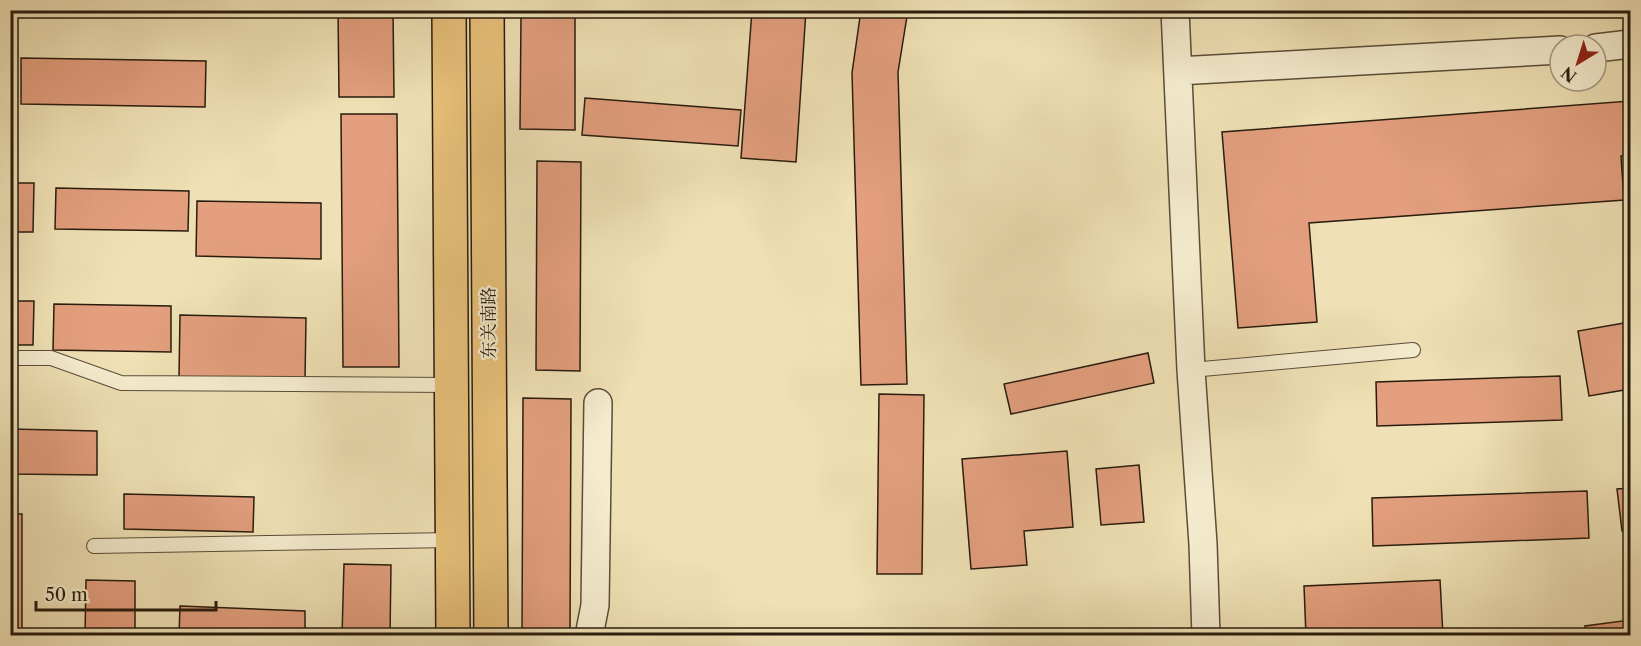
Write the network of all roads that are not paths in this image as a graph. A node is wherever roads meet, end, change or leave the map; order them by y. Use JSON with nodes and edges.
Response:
{"nodes":[{"id":1,"x":449,"y":10,"type":"edge"},
{"id":2,"x":486,"y":10,"type":"edge"},
{"id":3,"x":1175,"y":10,"type":"edge"},
{"id":4,"x":1630,"y":44,"type":"edge"},
{"id":5,"x":1608,"y":47,"type":"edge"},
{"id":6,"x":1548,"y":51,"type":"edge"},
{"id":7,"x":1178,"y":71,"type":"junction"},
{"id":8,"x":1413,"y":350,"type":"dead end"},
{"id":9,"x":10,"y":358,"type":"edge"},
{"id":10,"x":1191,"y":370,"type":"junction"},
{"id":11,"x":451,"y":385,"type":"junction"},
{"id":12,"x":598,"y":403,"type":"dead end"},
{"id":13,"x":452,"y":540,"type":"junction"},
{"id":14,"x":94,"y":546,"type":"dead end"},
{"id":15,"x":453,"y":636,"type":"edge"},
{"id":16,"x":491,"y":636,"type":"edge"},
{"id":17,"x":589,"y":636,"type":"edge"},
{"id":18,"x":1206,"y":636,"type":"edge"}],
"edges":[{"from":1,"to":11,"type":"main road"},
{"from":2,"to":16,"type":"main road","name":"东关南路"},
{"from":3,"to":7,"type":"street"},
{"from":4,"to":5,"type":"street"},
{"from":6,"to":7,"type":"street"},
{"from":7,"to":10,"type":"street"},
{"from":8,"to":10,"type":"lane"},
{"from":9,"to":11,"type":"lane"},
{"from":10,"to":18,"type":"street"},
{"from":11,"to":13,"type":"main road"},
{"from":12,"to":17,"type":"street"},
{"from":13,"to":14,"type":"lane"},
{"from":13,"to":15,"type":"main road"}]}
